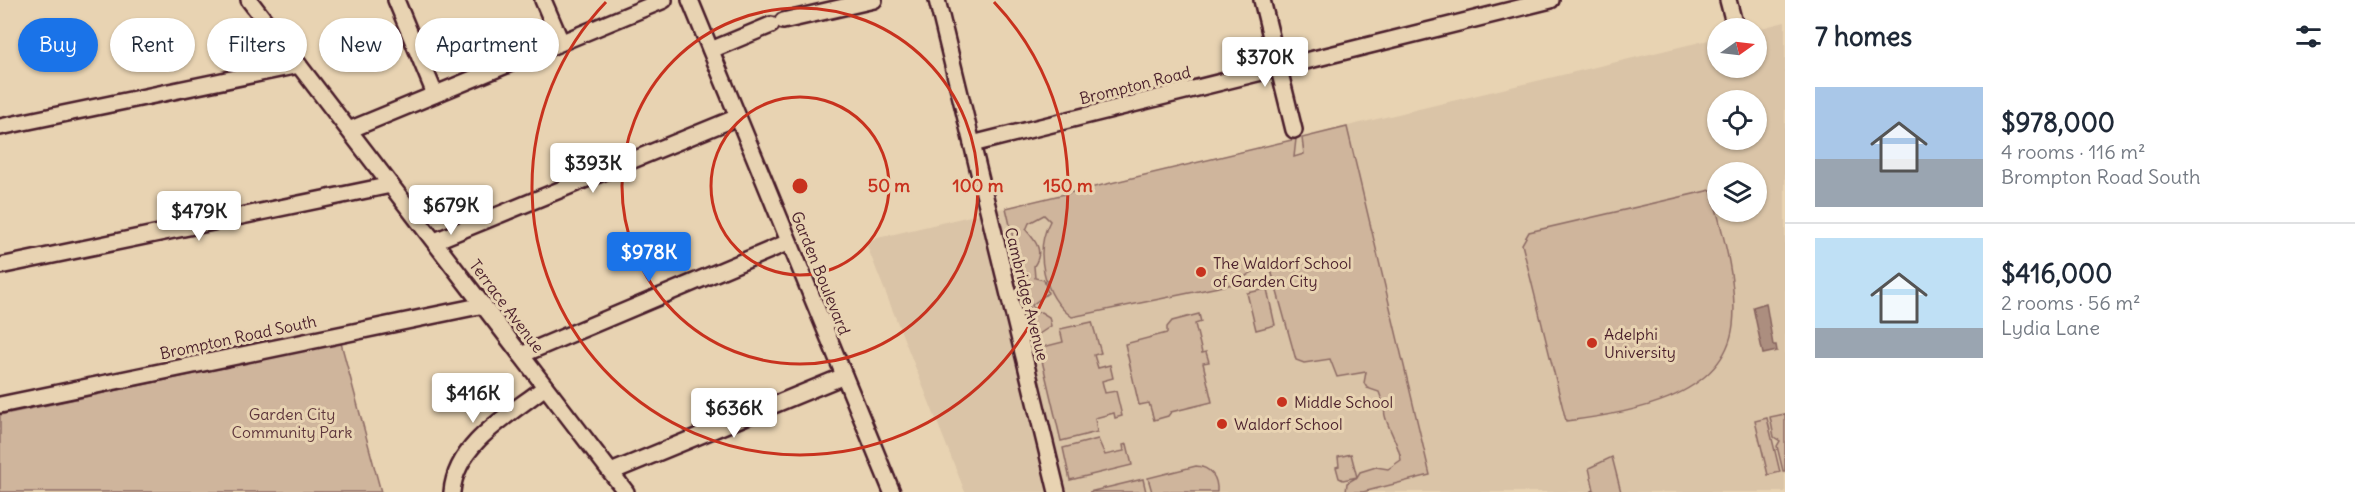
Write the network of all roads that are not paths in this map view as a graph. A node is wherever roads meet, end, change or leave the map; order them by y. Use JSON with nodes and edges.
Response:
{"nodes":[{"id":1,"x":249,"y":0,"type":"edge"},
{"id":2,"x":396,"y":0,"type":"edge"},
{"id":3,"x":543,"y":0,"type":"edge"},
{"id":4,"x":664,"y":0,"type":"edge"},
{"id":5,"x":690,"y":0,"type":"edge"},
{"id":6,"x":874,"y":0,"type":"edge"},
{"id":7,"x":937,"y":0,"type":"edge"},
{"id":8,"x":1262,"y":0,"type":"edge"},
{"id":9,"x":1551,"y":0,"type":"edge"},
{"id":10,"x":1728,"y":0,"type":"edge"},
{"id":11,"x":263,"y":18,"type":"edge"},
{"id":12,"x":1733,"y":18,"type":"edge"},
{"id":13,"x":561,"y":42,"type":"junction"},
{"id":14,"x":711,"y":50,"type":"junction"},
{"id":15,"x":1279,"y":68,"type":"junction"},
{"id":16,"x":264,"y":72,"type":"edge"},
{"id":17,"x":303,"y":72,"type":"edge"},
{"id":18,"x":435,"y":94,"type":"junction"},
{"id":19,"x":738,"y":117,"type":"junction"},
{"id":20,"x":0,"y":127,"type":"edge"},
{"id":21,"x":349,"y":130,"type":"junction"},
{"id":22,"x":1294,"y":130,"type":"dead end"},
{"id":23,"x":972,"y":144,"type":"junction"},
{"id":24,"x":392,"y":185,"type":"junction"},
{"id":25,"x":435,"y":241,"type":"junction"},
{"id":26,"x":789,"y":242,"type":"junction"},
{"id":27,"x":0,"y":266,"type":"edge"},
{"id":28,"x":484,"y":305,"type":"junction"},
{"id":29,"x":521,"y":355,"type":"junction"},
{"id":30,"x":844,"y":376,"type":"junction"},
{"id":31,"x":545,"y":387,"type":"junction"},
{"id":32,"x":0,"y":405,"type":"edge"},
{"id":33,"x":611,"y":472,"type":"junction"},
{"id":34,"x":453,"y":492,"type":"edge"},
{"id":35,"x":626,"y":492,"type":"edge"},
{"id":36,"x":891,"y":492,"type":"edge"},
{"id":37,"x":1057,"y":492,"type":"edge"}],
"edges":[{"from":1,"to":11,"type":"street","name":"Terrace Avenue"},
{"from":2,"to":18,"type":"street"},
{"from":3,"to":13,"type":"street"},
{"from":4,"to":13,"type":"street"},
{"from":5,"to":14,"type":"street","name":"Garden Boulevard"},
{"from":6,"to":14,"type":"street"},
{"from":7,"to":23,"type":"street","name":"Cambridge Avenue"},
{"from":8,"to":15,"type":"street"},
{"from":9,"to":15,"type":"street","name":"Brompton Road"},
{"from":10,"to":12,"type":"street"},
{"from":13,"to":18,"type":"street"},
{"from":14,"to":19,"type":"street","name":"Garden Boulevard"},
{"from":15,"to":22,"type":"street"},
{"from":15,"to":23,"type":"street","name":"Brompton Road"},
{"from":16,"to":20,"type":"street"},
{"from":17,"to":21,"type":"street","name":"Terrace Avenue"},
{"from":18,"to":21,"type":"street"},
{"from":19,"to":25,"type":"street"},
{"from":19,"to":26,"type":"street","name":"Garden Boulevard"},
{"from":21,"to":24,"type":"street","name":"Terrace Avenue"},
{"from":23,"to":37,"type":"street","name":"Cambridge Avenue"},
{"from":24,"to":25,"type":"street","name":"Terrace Avenue"},
{"from":24,"to":27,"type":"street"},
{"from":25,"to":28,"type":"street","name":"Terrace Avenue"},
{"from":26,"to":29,"type":"street"},
{"from":26,"to":30,"type":"street","name":"Garden Boulevard"},
{"from":28,"to":29,"type":"street","name":"Terrace Avenue"},
{"from":28,"to":32,"type":"street","name":"Brompton Road South"},
{"from":29,"to":31,"type":"street","name":"Terrace Avenue"},
{"from":30,"to":33,"type":"street"},
{"from":30,"to":36,"type":"street","name":"Garden Boulevard"},
{"from":31,"to":33,"type":"street","name":"Terrace Avenue"},
{"from":31,"to":34,"type":"street"},
{"from":33,"to":35,"type":"street","name":"Terrace Avenue"}]}
